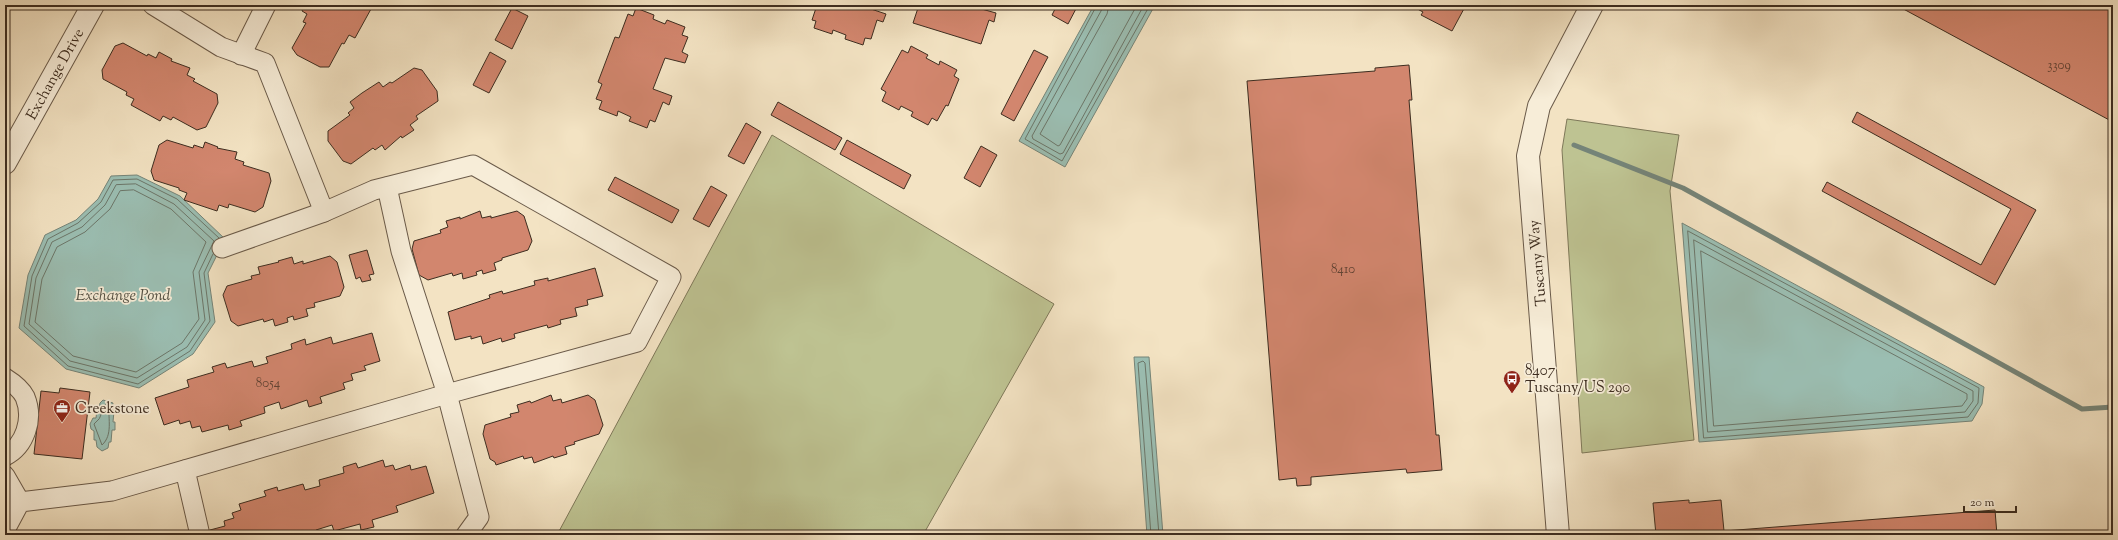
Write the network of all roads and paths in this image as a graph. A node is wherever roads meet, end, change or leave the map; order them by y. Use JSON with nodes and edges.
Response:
{"nodes":[{"id":1,"x":93,"y":5,"type":"edge"},
{"id":2,"x":153,"y":5,"type":"edge"},
{"id":3,"x":266,"y":5,"type":"edge"},
{"id":4,"x":1592,"y":5,"type":"edge"},
{"id":5,"x":241,"y":55,"type":"junction"},
{"id":6,"x":5,"y":163,"type":"edge"},
{"id":7,"x":387,"y":187,"type":"junction"},
{"id":8,"x":324,"y":212,"type":"junction"},
{"id":9,"x":222,"y":248,"type":"dead end"},
{"id":10,"x":5,"y":378,"type":"edge"},
{"id":11,"x":446,"y":394,"type":"junction"},
{"id":12,"x":5,"y":456,"type":"edge"},
{"id":13,"x":184,"y":470,"type":"junction"},
{"id":14,"x":5,"y":476,"type":"edge"},
{"id":15,"x":20,"y":502,"type":"junction"},
{"id":16,"x":5,"y":530,"type":"edge"},
{"id":17,"x":200,"y":535,"type":"edge"},
{"id":18,"x":466,"y":535,"type":"edge"},
{"id":19,"x":1558,"y":535,"type":"edge"}],
"edges":[{"from":1,"to":6,"type":"street","name":"Exchange Drive"},
{"from":2,"to":5,"type":"street"},
{"from":3,"to":5,"type":"street"},
{"from":4,"to":19,"type":"street","name":"Tuscany Way"},
{"from":5,"to":8,"type":"street"},
{"from":7,"to":8,"type":"street"},
{"from":7,"to":11,"type":"street"},
{"from":7,"to":11,"type":"street"},
{"from":8,"to":9,"type":"street"},
{"from":10,"to":12,"type":"street"},
{"from":11,"to":13,"type":"street"},
{"from":11,"to":18,"type":"street"},
{"from":13,"to":15,"type":"street"},
{"from":13,"to":17,"type":"street"},
{"from":14,"to":15,"type":"street"},
{"from":15,"to":16,"type":"street"}]}
